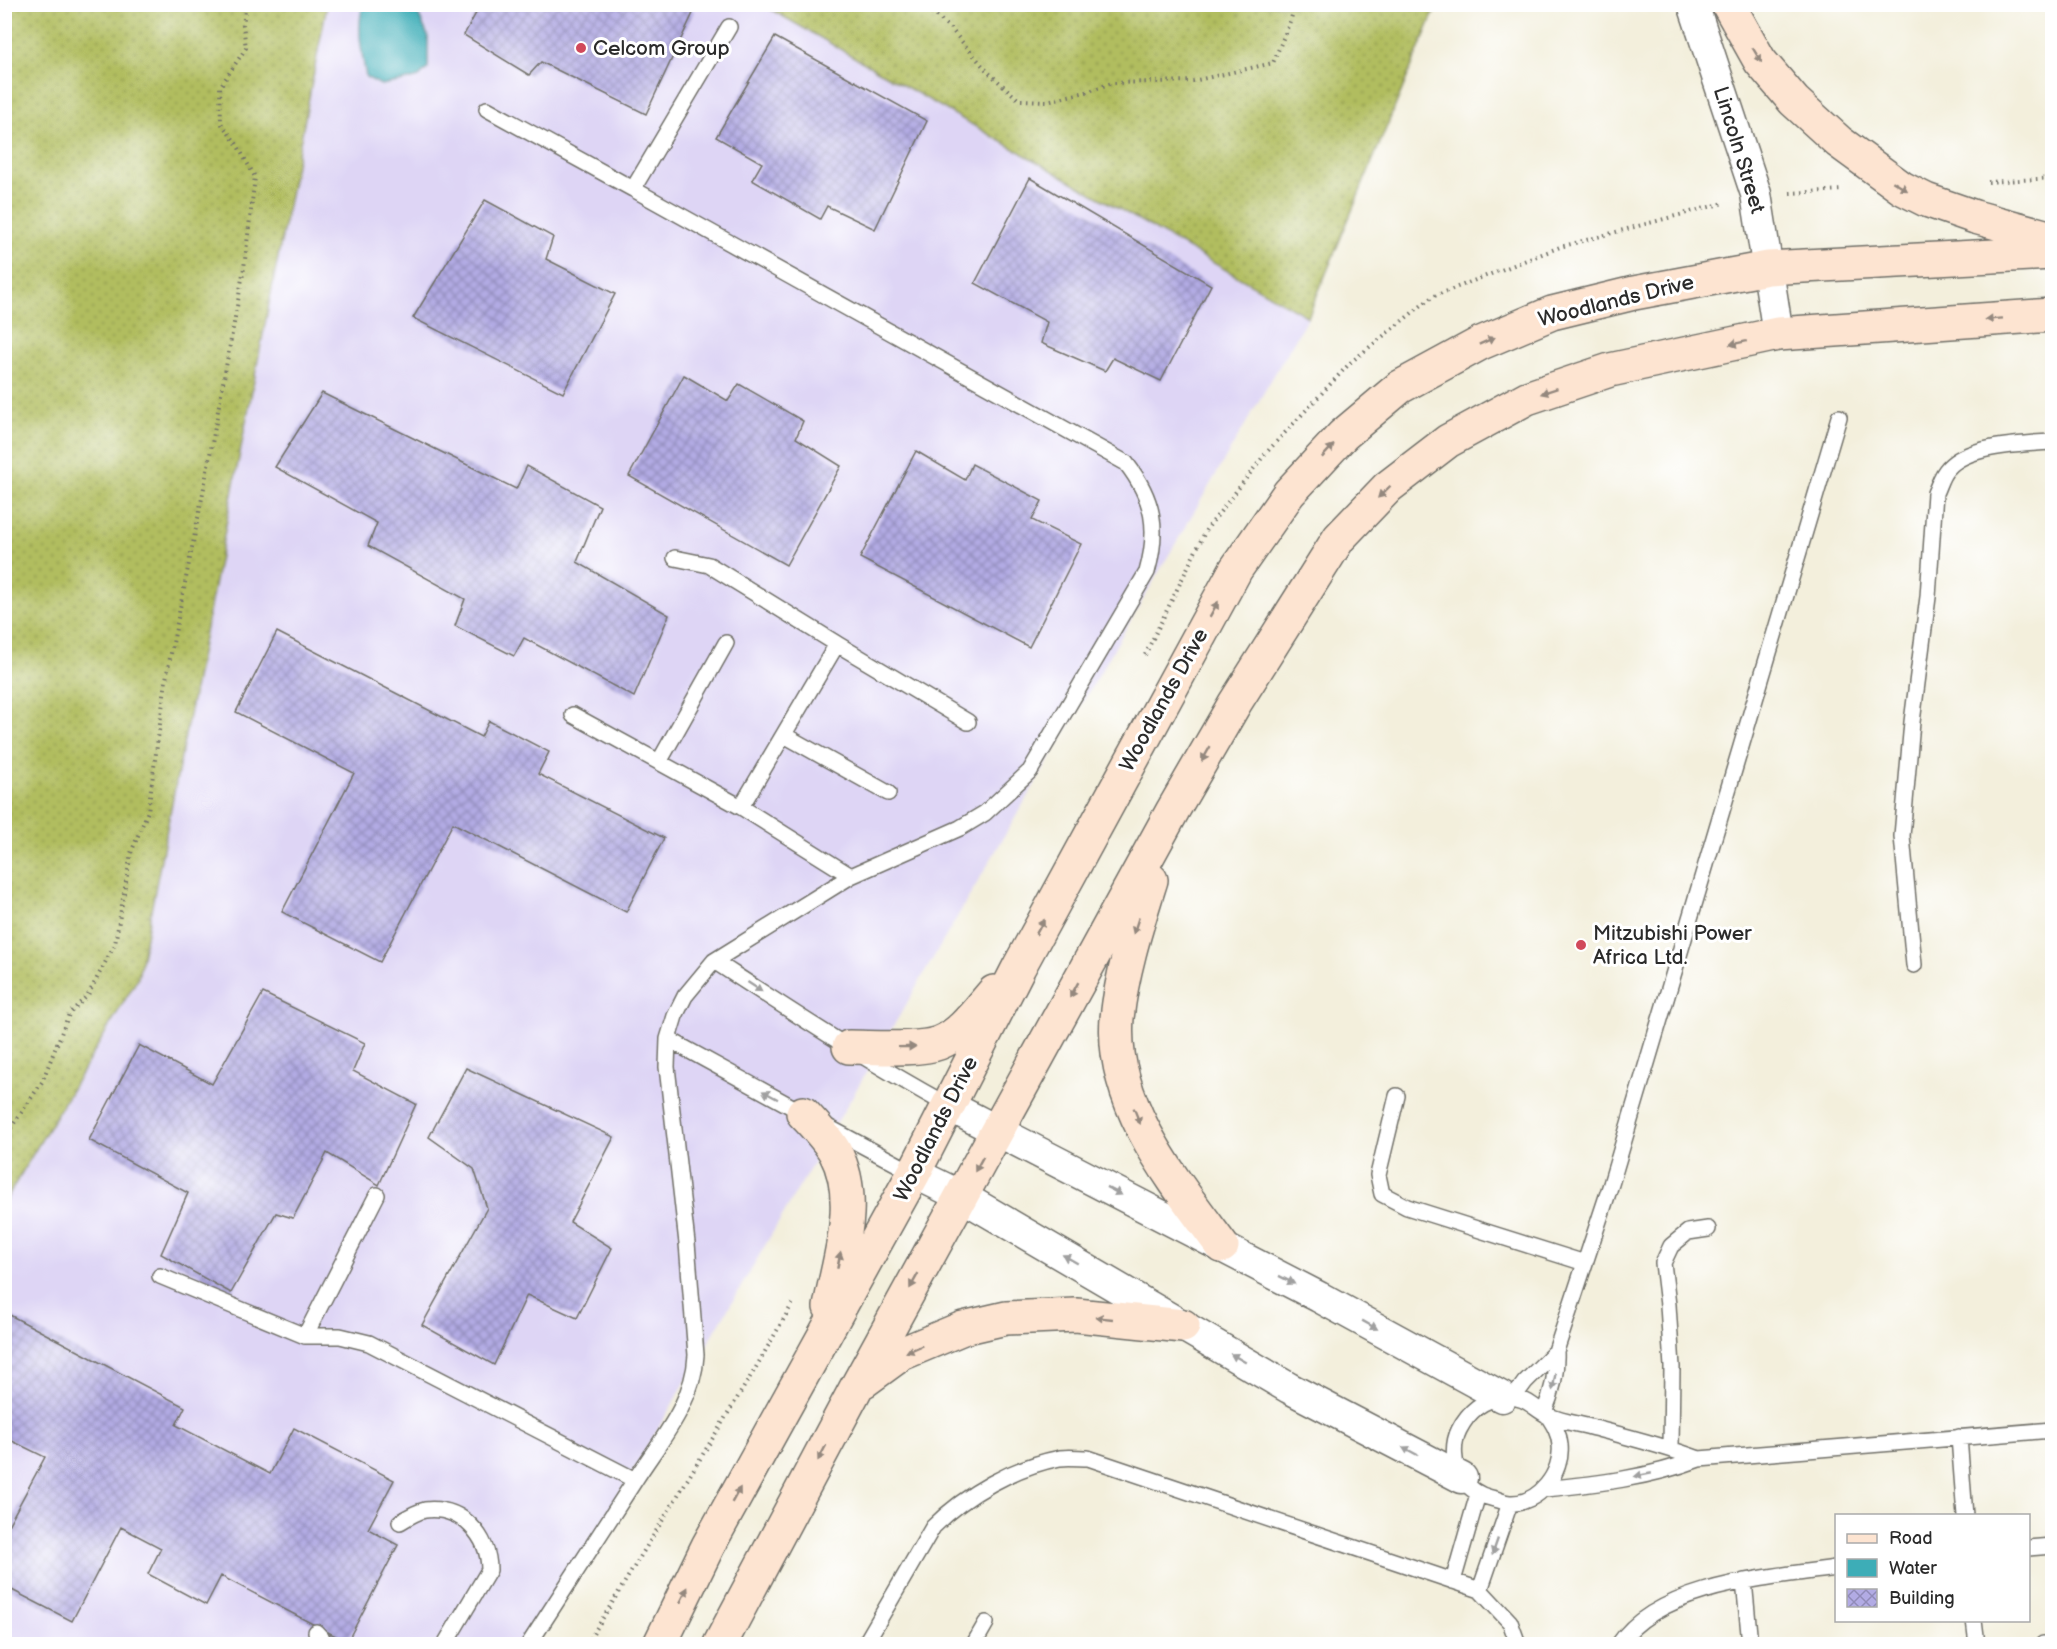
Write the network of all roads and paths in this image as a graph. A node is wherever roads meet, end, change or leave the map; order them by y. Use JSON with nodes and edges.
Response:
{"nodes":[{"id":1,"x":246,"y":4,"type":"edge"},
{"id":2,"x":923,"y":4,"type":"edge"},
{"id":3,"x":1295,"y":4,"type":"edge"},
{"id":4,"x":1693,"y":4,"type":"edge"},
{"id":5,"x":1728,"y":4,"type":"edge"},
{"id":6,"x":729,"y":27,"type":"dead end"},
{"id":7,"x":487,"y":109,"type":"dead end"},
{"id":8,"x":633,"y":189,"type":"junction"},
{"id":9,"x":2052,"y":238,"type":"edge"},
{"id":10,"x":2052,"y":253,"type":"edge"},
{"id":11,"x":1768,"y":268,"type":"junction"},
{"id":12,"x":2052,"y":315,"type":"edge"},
{"id":13,"x":1778,"y":334,"type":"junction"},
{"id":14,"x":1839,"y":417,"type":"dead end"},
{"id":15,"x":2052,"y":442,"type":"edge"},
{"id":16,"x":675,"y":558,"type":"dead end"},
{"id":17,"x":726,"y":643,"type":"dead end"},
{"id":18,"x":837,"y":644,"type":"junction"},
{"id":19,"x":573,"y":716,"type":"dead end"},
{"id":20,"x":968,"y":722,"type":"dead end"},
{"id":21,"x":784,"y":735,"type":"junction"},
{"id":22,"x":659,"y":762,"type":"junction"},
{"id":23,"x":888,"y":793,"type":"dead end"},
{"id":24,"x":741,"y":807,"type":"junction"},
{"id":25,"x":1173,"y":810,"type":"junction"},
{"id":26,"x":850,"y":876,"type":"junction"},
{"id":27,"x":714,"y":961,"type":"junction"},
{"id":28,"x":1914,"y":965,"type":"dead end"},
{"id":29,"x":1019,"y":967,"type":"junction"},
{"id":30,"x":668,"y":1039,"type":"junction"},
{"id":31,"x":849,"y":1047,"type":"junction"},
{"id":32,"x":1397,"y":1096,"type":"dead end"},
{"id":33,"x":949,"y":1106,"type":"junction"},
{"id":34,"x":803,"y":1113,"type":"junction"},
{"id":35,"x":997,"y":1130,"type":"junction"},
{"id":36,"x":4,"y":1138,"type":"edge"},
{"id":37,"x":914,"y":1173,"type":"junction"},
{"id":38,"x":376,"y":1195,"type":"dead end"},
{"id":39,"x":961,"y":1196,"type":"junction"},
{"id":40,"x":1708,"y":1229,"type":"dead end"},
{"id":41,"x":1221,"y":1246,"type":"junction"},
{"id":42,"x":1585,"y":1263,"type":"junction"},
{"id":43,"x":160,"y":1276,"type":"dead end"},
{"id":44,"x":796,"y":1298,"type":"dead end"},
{"id":45,"x":1183,"y":1326,"type":"junction"},
{"id":46,"x":305,"y":1336,"type":"junction"},
{"id":47,"x":824,"y":1338,"type":"junction"},
{"id":48,"x":1556,"y":1351,"type":"junction"},
{"id":49,"x":856,"y":1388,"type":"junction"},
{"id":50,"x":1508,"y":1397,"type":"junction"},
{"id":51,"x":1546,"y":1414,"type":"junction"},
{"id":52,"x":2052,"y":1430,"type":"edge"},
{"id":53,"x":1959,"y":1437,"type":"junction"},
{"id":54,"x":1671,"y":1448,"type":"junction"},
{"id":55,"x":1699,"y":1459,"type":"junction"},
{"id":56,"x":635,"y":1480,"type":"junction"},
{"id":57,"x":1470,"y":1486,"type":"junction"},
{"id":58,"x":1544,"y":1489,"type":"junction"},
{"id":59,"x":1510,"y":1503,"type":"junction"},
{"id":60,"x":1965,"y":1514,"type":"edge"},
{"id":61,"x":400,"y":1522,"type":"dead end"},
{"id":62,"x":2052,"y":1546,"type":"edge"},
{"id":63,"x":2030,"y":1548,"type":"edge"},
{"id":64,"x":1835,"y":1568,"type":"edge"},
{"id":65,"x":1453,"y":1581,"type":"junction"},
{"id":66,"x":1744,"y":1581,"type":"junction"},
{"id":67,"x":1480,"y":1590,"type":"junction"},
{"id":68,"x":1974,"y":1622,"type":"edge"},
{"id":69,"x":986,"y":1623,"type":"dead end"},
{"id":70,"x":316,"y":1632,"type":"dead end"},
{"id":71,"x":327,"y":1644,"type":"edge"},
{"id":72,"x":445,"y":1644,"type":"edge"},
{"id":73,"x":529,"y":1644,"type":"edge"},
{"id":74,"x":587,"y":1644,"type":"edge"},
{"id":75,"x":660,"y":1644,"type":"edge"},
{"id":76,"x":720,"y":1644,"type":"edge"},
{"id":77,"x":865,"y":1644,"type":"edge"},
{"id":78,"x":974,"y":1644,"type":"edge"},
{"id":79,"x":1518,"y":1644,"type":"edge"},
{"id":80,"x":1620,"y":1644,"type":"edge"},
{"id":81,"x":1750,"y":1644,"type":"edge"},
{"id":82,"x":1977,"y":1644,"type":"edge"},
{"id":83,"x":2043,"y":1644,"type":"edge"},
{"id":84,"x":2052,"y":1644,"type":"edge"}],
"edges":[{"from":1,"to":36,"type":"path"},
{"from":2,"to":3,"type":"path"},
{"from":4,"to":11,"type":"street","name":"Lincoln Street"},
{"from":5,"to":9,"type":"main road","one_way":true},
{"from":6,"to":8,"type":"lane"},
{"from":7,"to":8,"type":"lane"},
{"from":8,"to":26,"type":"lane"},
{"from":10,"to":11,"type":"main road","name":"Woodlands Drive"},
{"from":11,"to":13,"type":"street","name":"Lincoln Street"},
{"from":29,"to":11,"type":"main road","name":"Woodlands Drive","one_way":true},
{"from":12,"to":13,"type":"main road","one_way":true},
{"from":13,"to":25,"type":"main road","one_way":true},
{"from":14,"to":42,"type":"lane"},
{"from":15,"to":28,"type":"lane"},
{"from":16,"to":18,"type":"lane"},
{"from":17,"to":22,"type":"lane"},
{"from":18,"to":20,"type":"lane"},
{"from":18,"to":21,"type":"lane"},
{"from":19,"to":22,"type":"lane"},
{"from":21,"to":23,"type":"lane"},
{"from":21,"to":24,"type":"lane"},
{"from":22,"to":24,"type":"lane"},
{"from":24,"to":26,"type":"lane"},
{"from":25,"to":35,"type":"main road","one_way":true},
{"from":25,"to":41,"type":"main road","one_way":true},
{"from":26,"to":27,"type":"lane"},
{"from":27,"to":30,"type":"lane"},
{"from":27,"to":31,"type":"lane","one_way":true},
{"from":31,"to":29,"type":"main road","one_way":true},
{"from":29,"to":33,"type":"main road","name":"Woodlands Drive"},
{"from":34,"to":30,"type":"lane","one_way":true},
{"from":30,"to":56,"type":"lane"},
{"from":31,"to":33,"type":"lane"},
{"from":32,"to":42,"type":"lane"},
{"from":33,"to":35,"type":"street"},
{"from":33,"to":37,"type":"main road","name":"Woodlands Drive"},
{"from":34,"to":37,"type":"lane"},
{"from":47,"to":34,"type":"main road","one_way":true},
{"from":35,"to":39,"type":"main road","one_way":true},
{"from":35,"to":41,"type":"street","one_way":true},
{"from":37,"to":39,"type":"street"},
{"from":37,"to":47,"type":"main road","name":"Woodlands Drive"},
{"from":38,"to":46,"type":"lane"},
{"from":45,"to":39,"type":"street","one_way":true},
{"from":39,"to":49,"type":"main road","one_way":true},
{"from":40,"to":54,"type":"lane"},
{"from":41,"to":50,"type":"street","one_way":true},
{"from":42,"to":48,"type":"lane"},
{"from":43,"to":46,"type":"lane"},
{"from":44,"to":74,"type":"path"},
{"from":45,"to":49,"type":"main road","one_way":true},
{"from":57,"to":45,"type":"street","one_way":true},
{"from":46,"to":56,"type":"lane"},
{"from":75,"to":47,"type":"main road","name":"Woodlands Drive","one_way":true},
{"from":48,"to":50,"type":"lane"},
{"from":48,"to":51,"type":"lane","one_way":true},
{"from":49,"to":76,"type":"main road","one_way":true},
{"from":50,"to":51,"type":"lane"},
{"from":50,"to":57,"type":"lane"},
{"from":51,"to":54,"type":"lane"},
{"from":51,"to":58,"type":"lane"},
{"from":52,"to":53,"type":"lane"},
{"from":53,"to":55,"type":"lane"},
{"from":53,"to":60,"type":"lane"},
{"from":54,"to":55,"type":"lane"},
{"from":55,"to":58,"type":"lane","one_way":true},
{"from":56,"to":73,"type":"lane"},
{"from":57,"to":59,"type":"lane"},
{"from":57,"to":65,"type":"lane"},
{"from":58,"to":59,"type":"lane"},
{"from":59,"to":67,"type":"lane","one_way":true},
{"from":61,"to":72,"type":"lane"},
{"from":62,"to":63,"type":"lane"},
{"from":64,"to":66,"type":"lane"},
{"from":65,"to":67,"type":"lane"},
{"from":65,"to":77,"type":"lane"},
{"from":66,"to":80,"type":"lane"},
{"from":66,"to":81,"type":"lane"},
{"from":67,"to":79,"type":"lane"},
{"from":68,"to":82,"type":"lane"},
{"from":69,"to":78,"type":"lane"},
{"from":70,"to":71,"type":"lane"},
{"from":83,"to":84,"type":"lane"}]}
